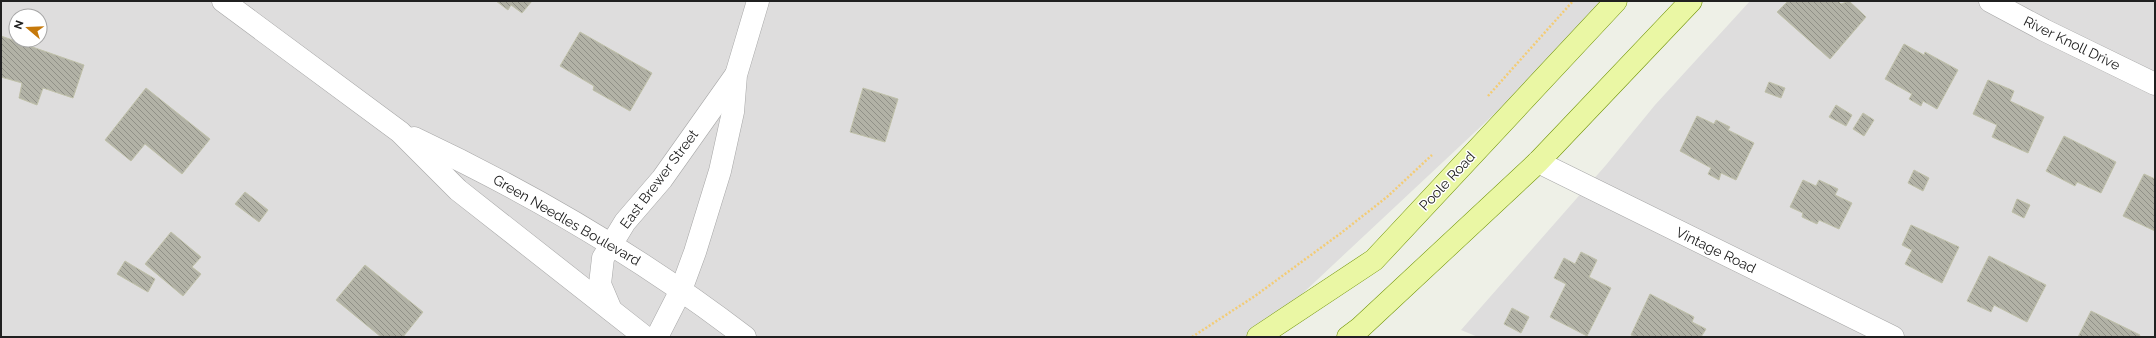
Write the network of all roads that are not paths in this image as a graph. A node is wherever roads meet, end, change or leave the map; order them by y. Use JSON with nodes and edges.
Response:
{"nodes":[{"id":1,"x":223,"y":1,"type":"edge"},
{"id":2,"x":758,"y":1,"type":"edge"},
{"id":3,"x":1616,"y":1,"type":"edge"},
{"id":4,"x":1691,"y":1,"type":"edge"},
{"id":5,"x":1990,"y":1,"type":"edge"},
{"id":6,"x":736,"y":75,"type":"junction"},
{"id":7,"x":2155,"y":84,"type":"edge"},
{"id":8,"x":400,"y":132,"type":"junction"},
{"id":9,"x":1538,"y":162,"type":"junction"},
{"id":10,"x":612,"y":243,"type":"junction"},
{"id":11,"x":681,"y":290,"type":"junction"},
{"id":12,"x":612,"y":312,"type":"junction"},
{"id":13,"x":644,"y":337,"type":"edge"},
{"id":14,"x":657,"y":337,"type":"edge"},
{"id":15,"x":745,"y":337,"type":"edge"},
{"id":16,"x":1258,"y":337,"type":"edge"},
{"id":17,"x":1348,"y":337,"type":"edge"},
{"id":18,"x":1893,"y":337,"type":"edge"}],
"edges":[{"from":1,"to":8,"type":"street","name":"Green Needles Boulevard"},
{"from":2,"to":6,"type":"street","name":"East Brewer Street"},
{"from":3,"to":16,"type":"main road","name":"Poole Road"},
{"from":4,"to":9,"type":"main road"},
{"from":5,"to":7,"type":"street","name":"River Knoll Drive"},
{"from":6,"to":10,"type":"street","name":"East Brewer Street"},
{"from":6,"to":11,"type":"street","name":"East Brewer Street"},
{"from":8,"to":10,"type":"street","name":"Green Needles Boulevard"},
{"from":8,"to":12,"type":"street","name":"Green Needles Boulevard"},
{"from":9,"to":17,"type":"main road"},
{"from":9,"to":18,"type":"street","name":"Vintage Road"},
{"from":10,"to":11,"type":"street","name":"Green Needles Boulevard"},
{"from":10,"to":12,"type":"street","name":"East Brewer Street"},
{"from":11,"to":14,"type":"street","name":"East Brewer Street"},
{"from":11,"to":15,"type":"street","name":"Green Needles Boulevard"},
{"from":12,"to":13,"type":"street","name":"Green Needles Boulevard"}]}
